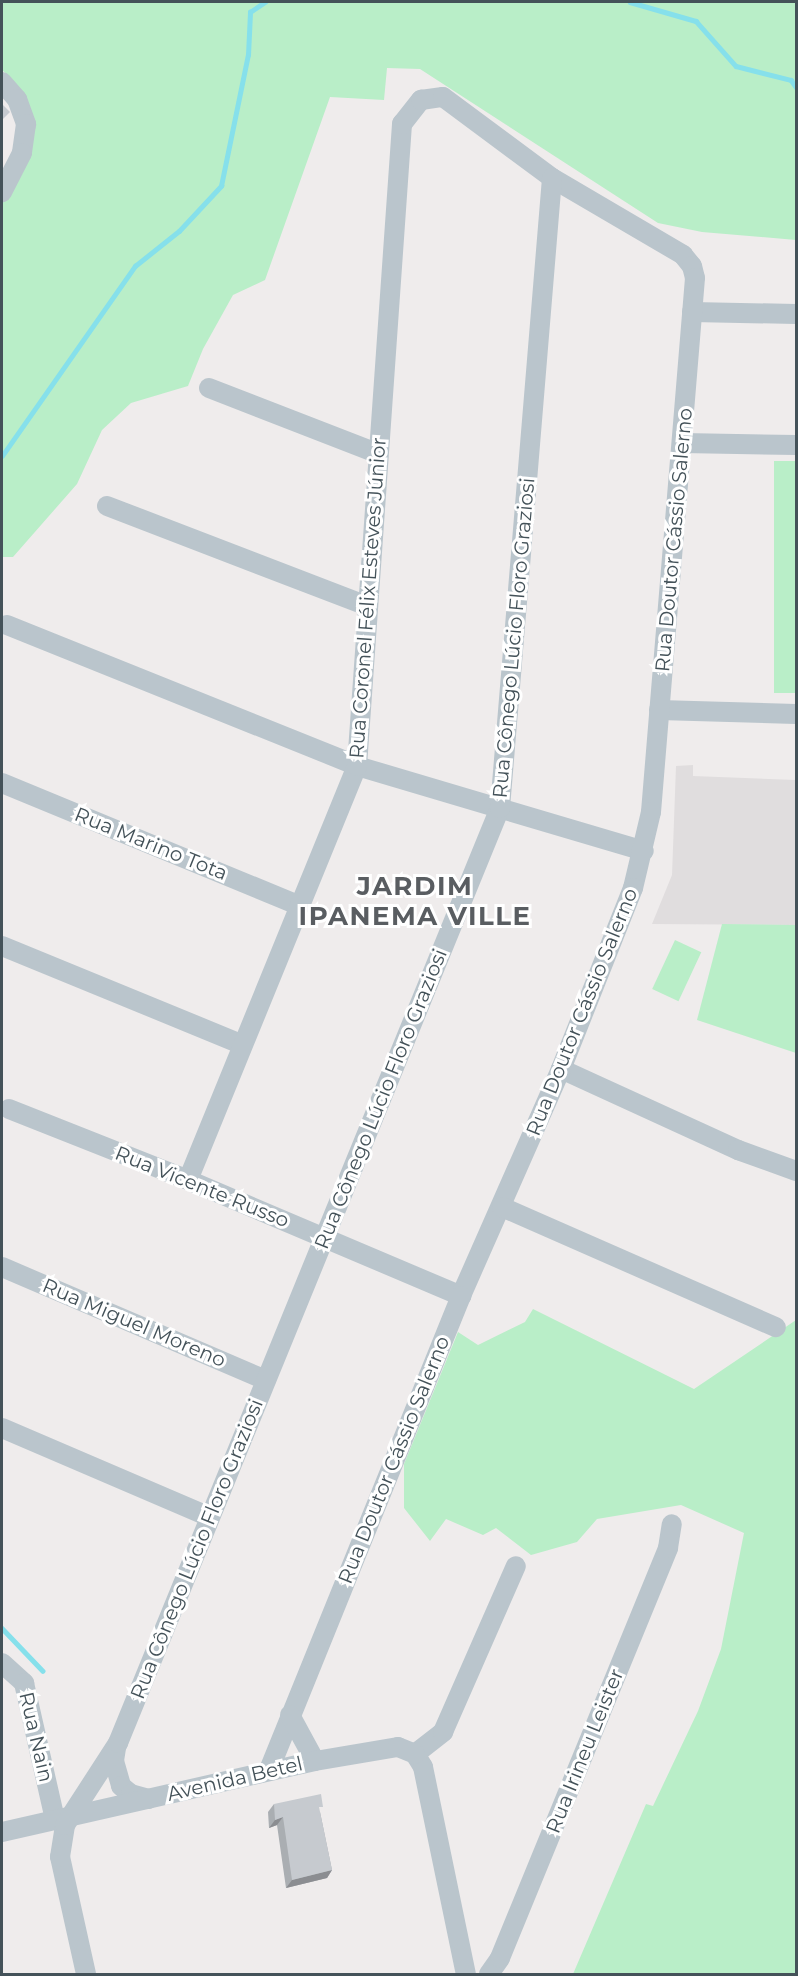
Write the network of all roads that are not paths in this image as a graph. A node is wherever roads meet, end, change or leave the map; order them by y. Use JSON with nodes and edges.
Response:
{"nodes":[{"id":1,"x":2,"y":82,"type":"edge"},
{"id":2,"x":552,"y":178,"type":"junction"},
{"id":3,"x":2,"y":192,"type":"edge"},
{"id":4,"x":693,"y":312,"type":"junction"},
{"id":5,"x":796,"y":314,"type":"edge"},
{"id":6,"x":209,"y":388,"type":"dead end"},
{"id":7,"x":682,"y":443,"type":"junction"},
{"id":8,"x":796,"y":445,"type":"edge"},
{"id":9,"x":377,"y":453,"type":"junction"},
{"id":10,"x":107,"y":506,"type":"dead end"},
{"id":11,"x":367,"y":606,"type":"junction"},
{"id":12,"x":7,"y":625,"type":"dead end"},
{"id":13,"x":659,"y":710,"type":"junction"},
{"id":14,"x":796,"y":714,"type":"edge"},
{"id":15,"x":357,"y":766,"type":"junction"},
{"id":16,"x":2,"y":783,"type":"edge"},
{"id":17,"x":500,"y":808,"type":"junction"},
{"id":18,"x":644,"y":851,"type":"junction"},
{"id":19,"x":300,"y":906,"type":"junction"},
{"id":20,"x":2,"y":946,"type":"edge"},
{"id":21,"x":241,"y":1044,"type":"junction"},
{"id":22,"x":561,"y":1069,"type":"junction"},
{"id":23,"x":9,"y":1109,"type":"dead end"},
{"id":24,"x":796,"y":1171,"type":"edge"},
{"id":25,"x":188,"y":1180,"type":"junction"},
{"id":26,"x":502,"y":1208,"type":"junction"},
{"id":27,"x":324,"y":1238,"type":"junction"},
{"id":28,"x":2,"y":1267,"type":"edge"},
{"id":29,"x":461,"y":1296,"type":"junction"},
{"id":30,"x":776,"y":1327,"type":"dead end"},
{"id":31,"x":266,"y":1380,"type":"junction"},
{"id":32,"x":2,"y":1428,"type":"edge"},
{"id":33,"x":210,"y":1517,"type":"junction"},
{"id":34,"x":672,"y":1524,"type":"dead end"},
{"id":35,"x":516,"y":1566,"type":"dead end"},
{"id":36,"x":2,"y":1663,"type":"edge"},
{"id":37,"x":290,"y":1715,"type":"junction"},
{"id":38,"x":118,"y":1743,"type":"junction"},
{"id":39,"x":415,"y":1754,"type":"junction"},
{"id":40,"x":315,"y":1761,"type":"junction"},
{"id":41,"x":269,"y":1770,"type":"junction"},
{"id":42,"x":121,"y":1786,"type":"junction"},
{"id":43,"x":148,"y":1799,"type":"junction"},
{"id":44,"x":104,"y":1808,"type":"junction"},
{"id":45,"x":63,"y":1818,"type":"junction"},
{"id":46,"x":22,"y":1827,"type":"junction"},
{"id":47,"x":2,"y":1832,"type":"edge"},
{"id":48,"x":61,"y":1862,"type":"junction"},
{"id":49,"x":86,"y":1974,"type":"edge"},
{"id":50,"x":466,"y":1974,"type":"edge"},
{"id":51,"x":489,"y":1974,"type":"edge"}],
"edges":[{"from":1,"to":3,"type":"street"},
{"from":2,"to":4,"type":"street","name":"Rua Doutor Cássio Salerno"},
{"from":2,"to":9,"type":"street","name":"Rua Coronel Félix Esteves Júnior"},
{"from":2,"to":17,"type":"street","name":"Rua Cônego Lúcio Floro Graziosi"},
{"from":4,"to":5,"type":"street"},
{"from":4,"to":7,"type":"street","name":"Rua Doutor Cássio Salerno"},
{"from":6,"to":9,"type":"street"},
{"from":7,"to":8,"type":"street"},
{"from":7,"to":13,"type":"street","name":"Rua Doutor Cássio Salerno"},
{"from":9,"to":11,"type":"street","name":"Rua Coronel Félix Esteves Júnior"},
{"from":10,"to":11,"type":"street"},
{"from":11,"to":15,"type":"street","name":"Rua Coronel Félix Esteves Júnior"},
{"from":12,"to":15,"type":"street"},
{"from":13,"to":14,"type":"street"},
{"from":13,"to":18,"type":"street","name":"Rua Doutor Cássio Salerno"},
{"from":15,"to":17,"type":"street"},
{"from":15,"to":19,"type":"street","name":"Rua Coronel Félix Esteves Júnior"},
{"from":16,"to":19,"type":"street","name":"Rua Marino Tota"},
{"from":17,"to":18,"type":"street"},
{"from":17,"to":27,"type":"street","name":"Rua Cônego Lúcio Floro Graziosi"},
{"from":18,"to":22,"type":"street","name":"Rua Doutor Cássio Salerno"},
{"from":19,"to":21,"type":"street","name":"Rua Coronel Félix Esteves Júnior"},
{"from":20,"to":21,"type":"street"},
{"from":21,"to":25,"type":"street","name":"Rua Coronel Félix Esteves Júnior"},
{"from":22,"to":24,"type":"street"},
{"from":22,"to":26,"type":"street","name":"Rua Doutor Cássio Salerno"},
{"from":23,"to":25,"type":"street","name":"Rua Vicente Russo"},
{"from":25,"to":27,"type":"street","name":"Rua Vicente Russo"},
{"from":26,"to":29,"type":"street","name":"Rua Doutor Cássio Salerno"},
{"from":26,"to":30,"type":"street"},
{"from":27,"to":29,"type":"street","name":"Rua Vicente Russo"},
{"from":27,"to":31,"type":"street","name":"Rua Cônego Lúcio Floro Graziosi"},
{"from":28,"to":31,"type":"street","name":"Rua Miguel Moreno"},
{"from":29,"to":37,"type":"street","name":"Rua Doutor Cássio Salerno"},
{"from":31,"to":33,"type":"street","name":"Rua Cônego Lúcio Floro Graziosi"},
{"from":32,"to":33,"type":"street"},
{"from":33,"to":38,"type":"street","name":"Rua Cônego Lúcio Floro Graziosi"},
{"from":34,"to":51,"type":"street","name":"Rua Irineu Leister"},
{"from":35,"to":39,"type":"street"},
{"from":36,"to":45,"type":"street","name":"Rua Nain"},
{"from":37,"to":40,"type":"street"},
{"from":37,"to":41,"type":"street","name":"Rua Doutor Cássio Salerno"},
{"from":38,"to":42,"type":"street","name":"Rua Cônego Lúcio Floro Graziosi"},
{"from":38,"to":45,"type":"street","name":"Rua Cônego Lúcio Floro Graziosi"},
{"from":39,"to":40,"type":"street","name":"Avenida Betel"},
{"from":39,"to":50,"type":"street"},
{"from":40,"to":41,"type":"street","name":"Avenida Betel"},
{"from":41,"to":43,"type":"street","name":"Avenida Betel"},
{"from":42,"to":43,"type":"street"},
{"from":42,"to":44,"type":"street"},
{"from":43,"to":44,"type":"street","name":"Avenida Betel"},
{"from":44,"to":45,"type":"street","name":"Avenida Betel"},
{"from":44,"to":48,"type":"street"},
{"from":45,"to":46,"type":"street","name":"Avenida Betel"},
{"from":45,"to":48,"type":"street"},
{"from":46,"to":47,"type":"street","name":"Avenida Betel"},
{"from":46,"to":48,"type":"street"},
{"from":48,"to":49,"type":"street"}]}
